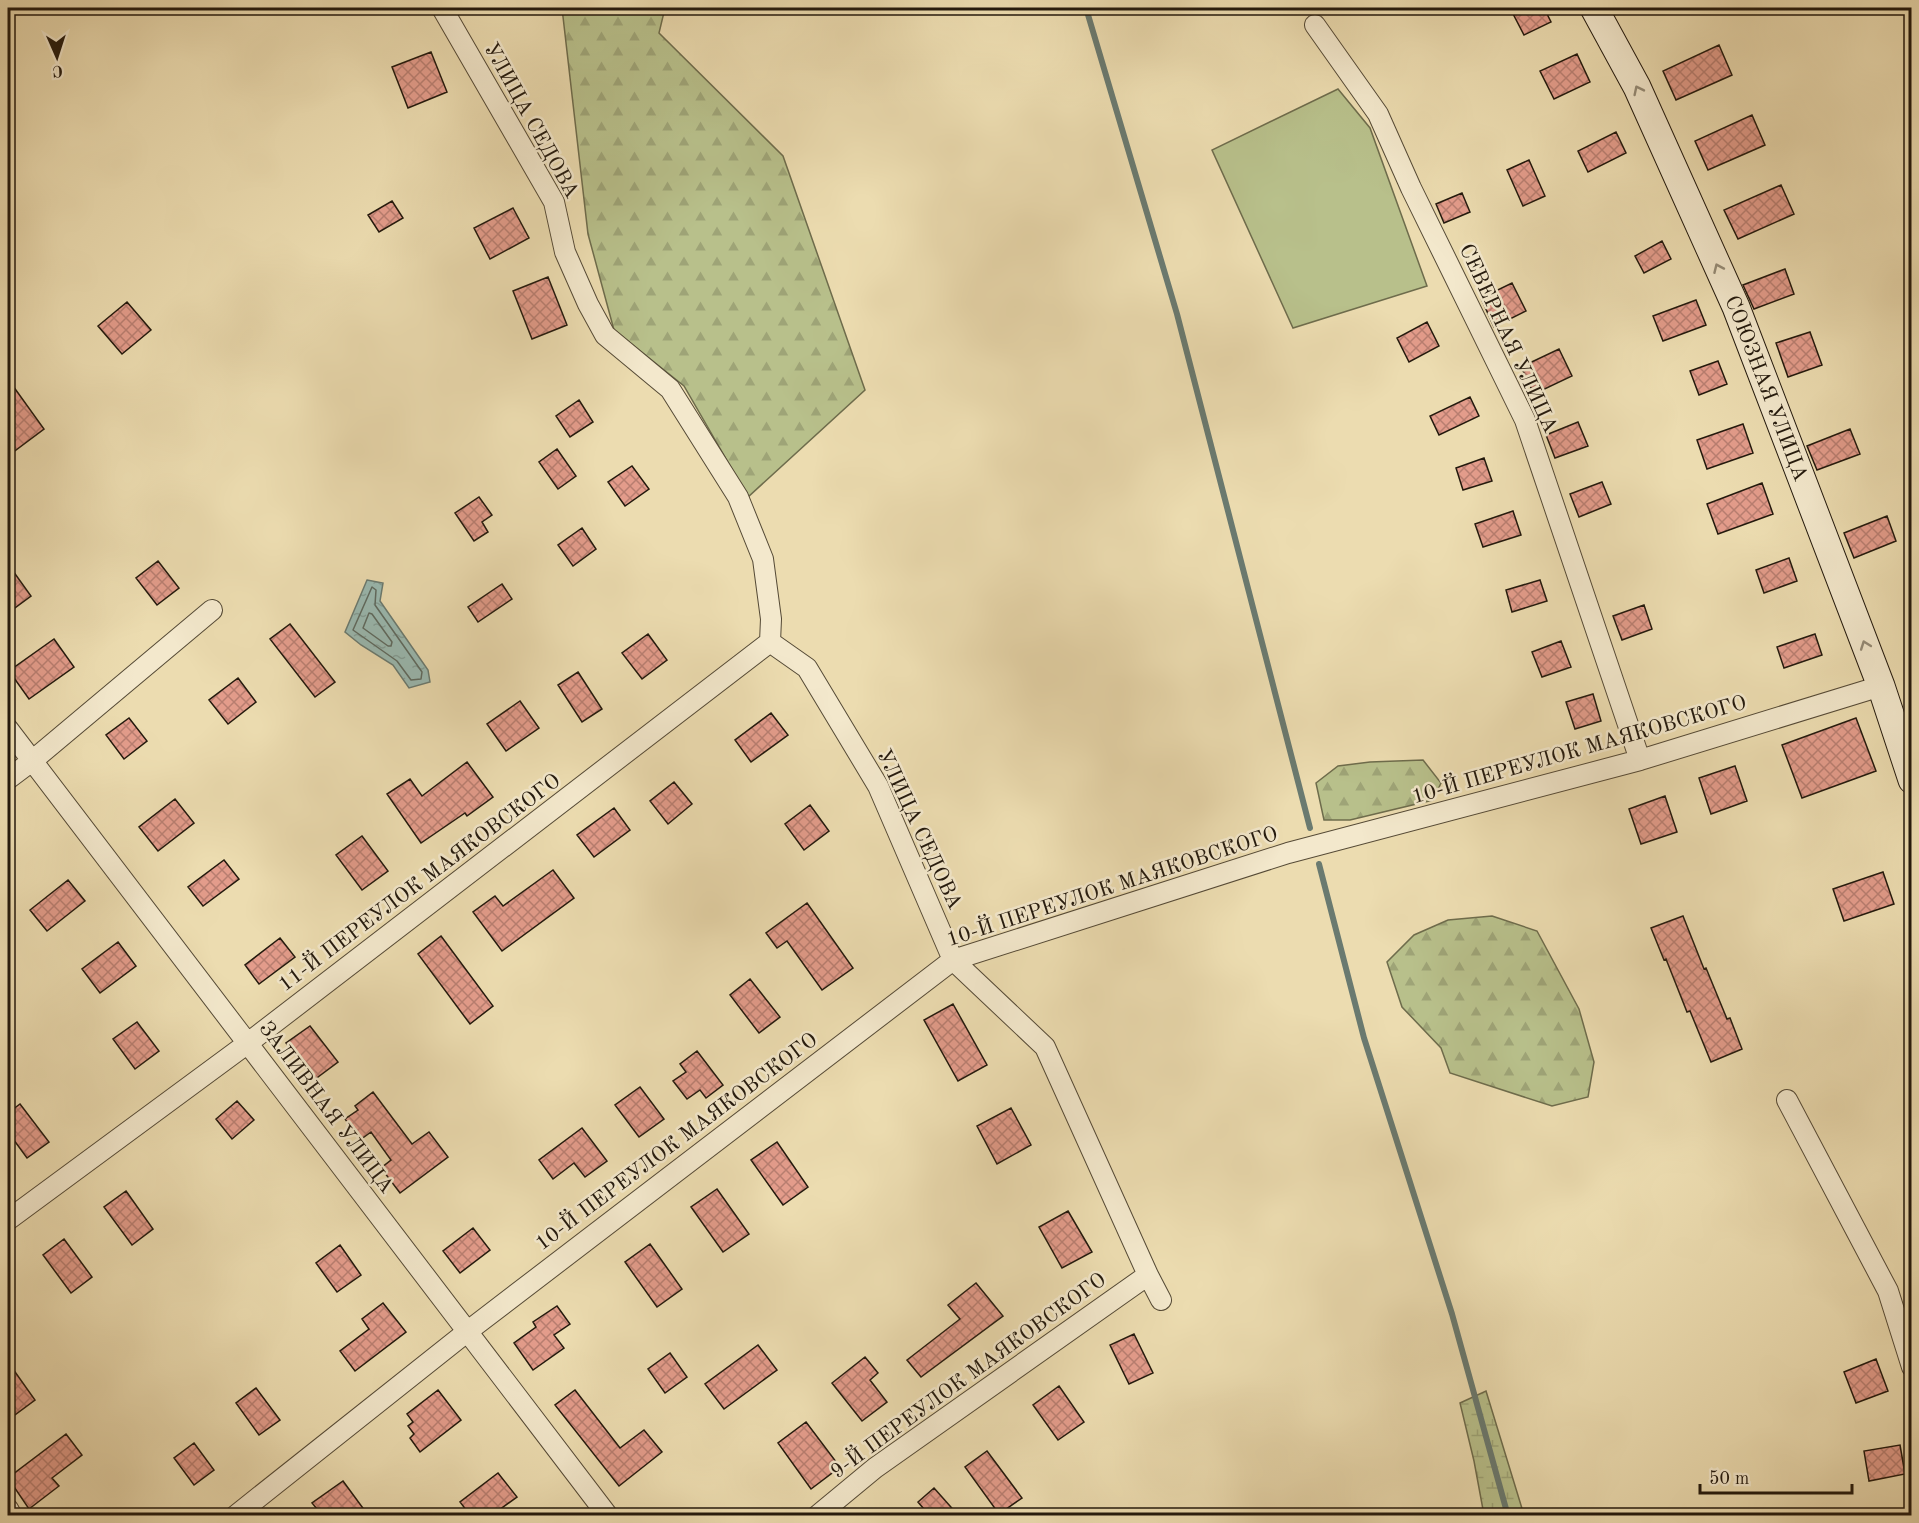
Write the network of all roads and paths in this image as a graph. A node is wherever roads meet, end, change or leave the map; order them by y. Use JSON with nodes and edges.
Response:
{"nodes":[{"id":1,"x":442,"y":8,"type":"edge"},
{"id":2,"x":1594,"y":8,"type":"edge"},
{"id":3,"x":1315,"y":25,"type":"dead end"},
{"id":4,"x":212,"y":610,"type":"dead end"},
{"id":5,"x":770,"y":642,"type":"junction"},
{"id":6,"x":1881,"y":686,"type":"junction"},
{"id":7,"x":8,"y":729,"type":"edge"},
{"id":8,"x":1640,"y":760,"type":"junction"},
{"id":9,"x":32,"y":761,"type":"junction"},
{"id":10,"x":8,"y":779,"type":"edge"},
{"id":11,"x":1911,"y":780,"type":"edge"},
{"id":12,"x":953,"y":960,"type":"junction"},
{"id":13,"x":248,"y":1043,"type":"junction"},
{"id":14,"x":1787,"y":1100,"type":"dead end"},
{"id":15,"x":8,"y":1220,"type":"edge"},
{"id":16,"x":1148,"y":1275,"type":"junction"},
{"id":17,"x":1161,"y":1300,"type":"dead end"},
{"id":18,"x":468,"y":1331,"type":"junction"},
{"id":19,"x":1911,"y":1367,"type":"edge"},
{"id":20,"x":8,"y":1509,"type":"edge"},
{"id":21,"x":12,"y":1515,"type":"edge"},
{"id":22,"x":235,"y":1515,"type":"edge"},
{"id":23,"x":608,"y":1515,"type":"edge"},
{"id":24,"x":817,"y":1515,"type":"edge"}],
"edges":[{"from":1,"to":5,"type":"street","name":"УЛИЦА СЕДОВА"},
{"from":6,"to":2,"type":"street","name":"СОЮЗНАЯ УЛИЦА","one_way":true},
{"from":3,"to":8,"type":"street","name":"СЕВЕРНАЯ УЛИЦА"},
{"from":4,"to":9,"type":"street"},
{"from":5,"to":12,"type":"street","name":"УЛИЦА СЕДОВА"},
{"from":5,"to":13,"type":"street","name":"11-Й ПЕРЕУЛОК МАЯКОВСКОГО"},
{"from":6,"to":8,"type":"street","name":"10-Й ПЕРЕУЛОК МАЯКОВСКОГО"},
{"from":6,"to":11,"type":"street","name":"СОЮЗНАЯ УЛИЦА"},
{"from":7,"to":9,"type":"street","name":"ЗАЛИВНАЯ УЛИЦА"},
{"from":8,"to":12,"type":"street","name":"10-Й ПЕРЕУЛОК МАЯКОВСКОГО"},
{"from":9,"to":10,"type":"street"},
{"from":9,"to":13,"type":"street","name":"ЗАЛИВНАЯ УЛИЦА"},
{"from":12,"to":16,"type":"street","name":"УЛИЦА СЕДОВА"},
{"from":12,"to":18,"type":"street","name":"10-Й ПЕРЕУЛОК МАЯКОВСКОГО"},
{"from":13,"to":15,"type":"street","name":"11-Й ПЕРЕУЛОК МАЯКОВСКОГО"},
{"from":13,"to":18,"type":"street","name":"ЗАЛИВНАЯ УЛИЦА"},
{"from":14,"to":19,"type":"street"},
{"from":16,"to":17,"type":"street","name":"УЛИЦА СЕДОВА"},
{"from":16,"to":24,"type":"street","name":"9-Й ПЕРЕУЛОК МАЯКОВСКОГО"},
{"from":18,"to":22,"type":"street","name":"10-Й ПЕРЕУЛОК МАЯКОВСКОГО"},
{"from":18,"to":23,"type":"street","name":"ЗАЛИВНАЯ УЛИЦА"},
{"from":20,"to":21,"type":"street"}]}
